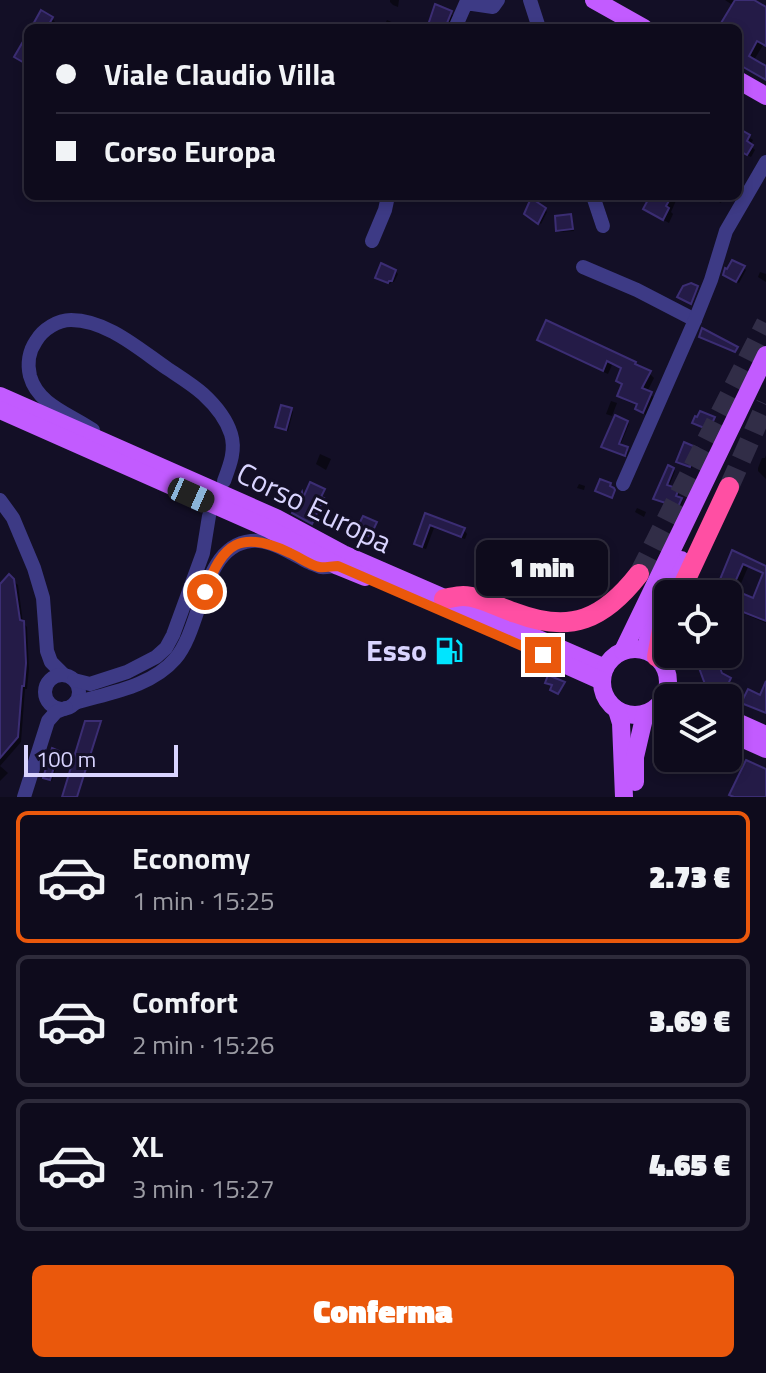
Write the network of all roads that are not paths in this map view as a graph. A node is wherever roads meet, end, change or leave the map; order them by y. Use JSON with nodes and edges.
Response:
{"nodes":[{"id":1,"x":498,"y":0,"type":"edge"},
{"id":2,"x":530,"y":0,"type":"edge"},
{"id":3,"x":594,"y":0,"type":"edge"},
{"id":4,"x":457,"y":24,"type":"edge"},
{"id":5,"x":538,"y":24,"type":"edge"},
{"id":6,"x":637,"y":24,"type":"edge"},
{"id":7,"x":742,"y":82,"type":"edge"},
{"id":8,"x":766,"y":96,"type":"edge"},
{"id":9,"x":766,"y":162,"type":"edge"},
{"id":10,"x":387,"y":200,"type":"edge"},
{"id":11,"x":594,"y":200,"type":"edge"},
{"id":12,"x":603,"y":226,"type":"dead end"},
{"id":13,"x":372,"y":241,"type":"dead end"},
{"id":14,"x":583,"y":267,"type":"dead end"},
{"id":15,"x":695,"y":320,"type":"junction"},
{"id":16,"x":766,"y":355,"type":"edge"},
{"id":17,"x":766,"y":383,"type":"edge"},
{"id":18,"x":0,"y":396,"type":"edge"},
{"id":19,"x":0,"y":410,"type":"edge"},
{"id":20,"x":116,"y":447,"type":"junction"},
{"id":21,"x":224,"y":481,"type":"dead end"},
{"id":22,"x":623,"y":484,"type":"dead end"},
{"id":23,"x":729,"y":487,"type":"tunnel mouth"},
{"id":24,"x":0,"y":500,"type":"edge"},
{"id":25,"x":209,"y":516,"type":"dead end"},
{"id":26,"x":338,"y":566,"type":"junction"},
{"id":27,"x":639,"y":574,"type":"tunnel mouth"},
{"id":28,"x":686,"y":580,"type":"edge"},
{"id":29,"x":444,"y":599,"type":"junction"},
{"id":30,"x":654,"y":647,"type":"edge"},
{"id":31,"x":623,"y":651,"type":"junction"},
{"id":32,"x":651,"y":654,"type":"junction"},
{"id":33,"x":603,"y":674,"type":"junction"},
{"id":34,"x":69,"y":678,"type":"junction"},
{"id":35,"x":664,"y":684,"type":"edge"},
{"id":36,"x":71,"y":705,"type":"junction"},
{"id":37,"x":654,"y":706,"type":"edge"},
{"id":38,"x":617,"y":710,"type":"junction"},
{"id":39,"x":654,"y":716,"type":"edge"},
{"id":40,"x":742,"y":724,"type":"edge"},
{"id":41,"x":766,"y":735,"type":"edge"},
{"id":42,"x":742,"y":738,"type":"edge"},
{"id":43,"x":766,"y":749,"type":"edge"},
{"id":44,"x":24,"y":797,"type":"edge"},
{"id":45,"x":624,"y":797,"type":"edge"},
{"id":46,"x":635,"y":797,"type":"edge"}],
"edges":[{"from":1,"to":4,"type":"street"},
{"from":2,"to":5,"type":"street"},
{"from":3,"to":6,"type":"main road"},
{"from":7,"to":8,"type":"main road"},
{"from":9,"to":15,"type":"street"},
{"from":10,"to":13,"type":"street"},
{"from":11,"to":12,"type":"street"},
{"from":14,"to":15,"type":"street"},
{"from":15,"to":22,"type":"street"},
{"from":16,"to":31,"type":"main road"},
{"from":17,"to":32,"type":"main road"},
{"from":18,"to":20,"type":"main road","name":"Corso Europa"},
{"from":19,"to":26,"type":"main road","name":"Corso Europa"},
{"from":20,"to":21,"type":"street"},
{"from":20,"to":29,"type":"main road","name":"Corso Europa"},
{"from":23,"to":28,"type":"highway"},
{"from":24,"to":34,"type":"street"},
{"from":25,"to":34,"type":"street"},
{"from":26,"to":33,"type":"main road","name":"Corso Europa"},
{"from":26,"to":36,"type":"street"},
{"from":27,"to":29,"type":"highway"},
{"from":29,"to":33,"type":"main road","name":"Corso Europa"},
{"from":30,"to":32,"type":"highway"},
{"from":31,"to":32,"type":"main road"},
{"from":31,"to":33,"type":"main road"},
{"from":32,"to":35,"type":"main road"},
{"from":33,"to":38,"type":"main road"},
{"from":34,"to":36,"type":"street"},
{"from":34,"to":36,"type":"street"},
{"from":36,"to":44,"type":"street"},
{"from":37,"to":38,"type":"main road"},
{"from":38,"to":45,"type":"main road"},
{"from":39,"to":46,"type":"main road"},
{"from":40,"to":41,"type":"main road"},
{"from":42,"to":43,"type":"main road"}]}
